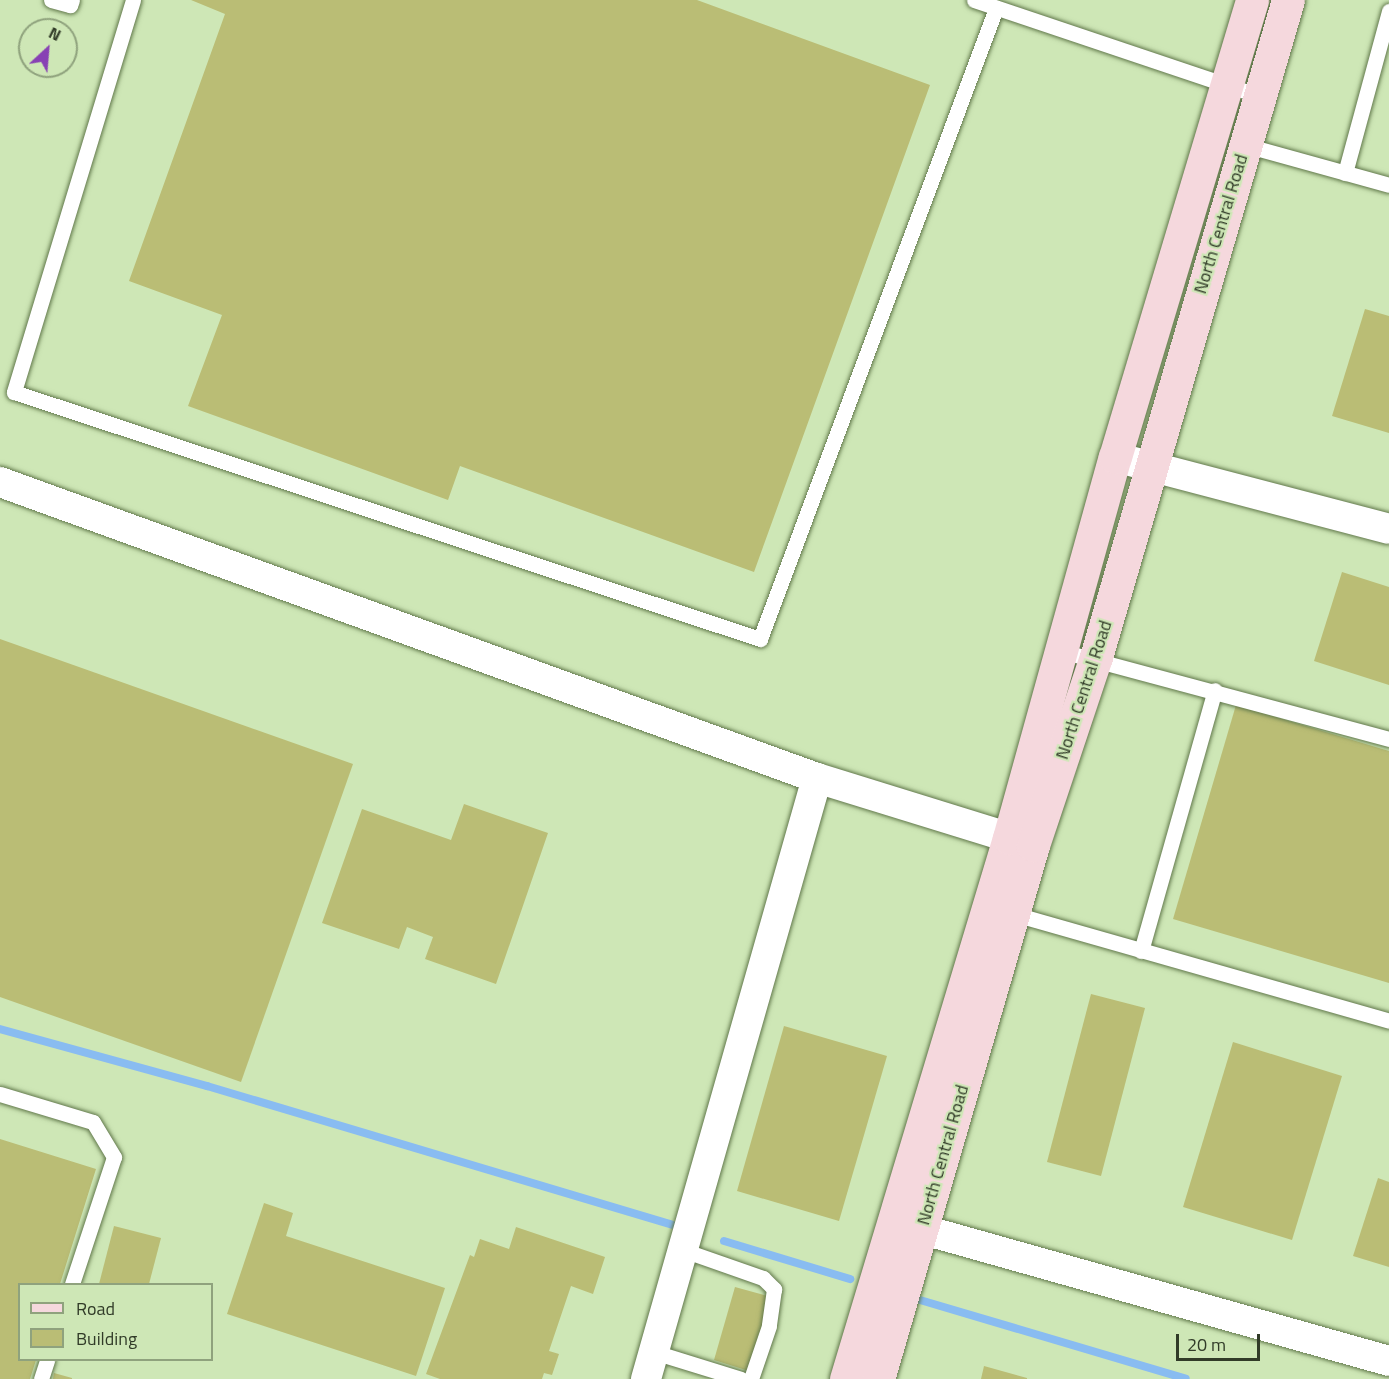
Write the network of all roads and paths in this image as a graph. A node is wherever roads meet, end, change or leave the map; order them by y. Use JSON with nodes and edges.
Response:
{"nodes":[{"id":1,"x":51,"y":0,"type":"edge"},
{"id":2,"x":72,"y":0,"type":"edge"},
{"id":3,"x":133,"y":0,"type":"edge"},
{"id":4,"x":974,"y":0,"type":"edge"},
{"id":5,"x":1252,"y":0,"type":"edge"},
{"id":6,"x":1288,"y":0,"type":"edge"},
{"id":7,"x":996,"y":8,"type":"junction"},
{"id":8,"x":1389,"y":11,"type":"edge"},
{"id":9,"x":1227,"y":84,"type":"junction"},
{"id":10,"x":1260,"y":96,"type":"junction"},
{"id":11,"x":1245,"y":144,"type":"junction"},
{"id":12,"x":1345,"y":173,"type":"junction"},
{"id":13,"x":1389,"y":185,"type":"edge"},
{"id":14,"x":1115,"y":457,"type":"junction"},
{"id":15,"x":1149,"y":467,"type":"junction"},
{"id":16,"x":0,"y":482,"type":"edge"},
{"id":17,"x":1389,"y":529,"type":"edge"},
{"id":18,"x":1061,"y":651,"type":"junction"},
{"id":19,"x":1096,"y":657,"type":"junction"},
{"id":20,"x":1215,"y":690,"type":"junction"},
{"id":21,"x":1389,"y":739,"type":"edge"},
{"id":22,"x":817,"y":778,"type":"junction"},
{"id":23,"x":1021,"y":842,"type":"junction"},
{"id":24,"x":1001,"y":910,"type":"junction"},
{"id":25,"x":1141,"y":951,"type":"junction"},
{"id":26,"x":1389,"y":1021,"type":"edge"},
{"id":27,"x":0,"y":1094,"type":"edge"},
{"id":28,"x":908,"y":1225,"type":"junction"},
{"id":29,"x":682,"y":1250,"type":"junction"},
{"id":30,"x":72,"y":1283,"type":"edge"},
{"id":31,"x":46,"y":1361,"type":"edge"},
{"id":32,"x":1389,"y":1362,"type":"edge"},
{"id":33,"x":650,"y":1366,"type":"edge"},
{"id":34,"x":881,"y":1368,"type":"edge"},
{"id":35,"x":41,"y":1379,"type":"edge"},
{"id":36,"x":741,"y":1379,"type":"edge"},
{"id":37,"x":751,"y":1379,"type":"edge"},
{"id":38,"x":846,"y":1379,"type":"edge"}],
"edges":[{"from":1,"to":2,"type":"lane"},
{"from":3,"to":7,"type":"lane"},
{"from":4,"to":7,"type":"lane"},
{"from":5,"to":9,"type":"main road","name":"North Central Road"},
{"from":6,"to":10,"type":"main road","name":"North Central Road"},
{"from":7,"to":9,"type":"lane"},
{"from":8,"to":12,"type":"lane"},
{"from":9,"to":10,"type":"lane"},
{"from":9,"to":14,"type":"main road","name":"North Central Road"},
{"from":10,"to":11,"type":"main road","name":"North Central Road"},
{"from":11,"to":12,"type":"lane"},
{"from":11,"to":15,"type":"main road","name":"North Central Road"},
{"from":12,"to":13,"type":"lane"},
{"from":14,"to":15,"type":"street"},
{"from":14,"to":18,"type":"main road","name":"North Central Road"},
{"from":15,"to":17,"type":"street"},
{"from":15,"to":19,"type":"main road","name":"North Central Road"},
{"from":16,"to":22,"type":"street"},
{"from":18,"to":19,"type":"lane"},
{"from":18,"to":23,"type":"main road","name":"North Central Road"},
{"from":19,"to":20,"type":"lane"},
{"from":19,"to":23,"type":"main road","name":"North Central Road"},
{"from":20,"to":21,"type":"lane"},
{"from":20,"to":25,"type":"lane"},
{"from":22,"to":23,"type":"street"},
{"from":22,"to":29,"type":"street"},
{"from":23,"to":24,"type":"main road","name":"North Central Road"},
{"from":24,"to":25,"type":"lane"},
{"from":24,"to":28,"type":"main road","name":"North Central Road"},
{"from":25,"to":26,"type":"lane"},
{"from":27,"to":30,"type":"lane"},
{"from":28,"to":32,"type":"street"},
{"from":28,"to":34,"type":"main road","name":"North Central Road"},
{"from":28,"to":38,"type":"main road","name":"North Central Road"},
{"from":29,"to":33,"type":"street"},
{"from":29,"to":37,"type":"lane"},
{"from":31,"to":35,"type":"lane"},
{"from":33,"to":36,"type":"lane"}]}
